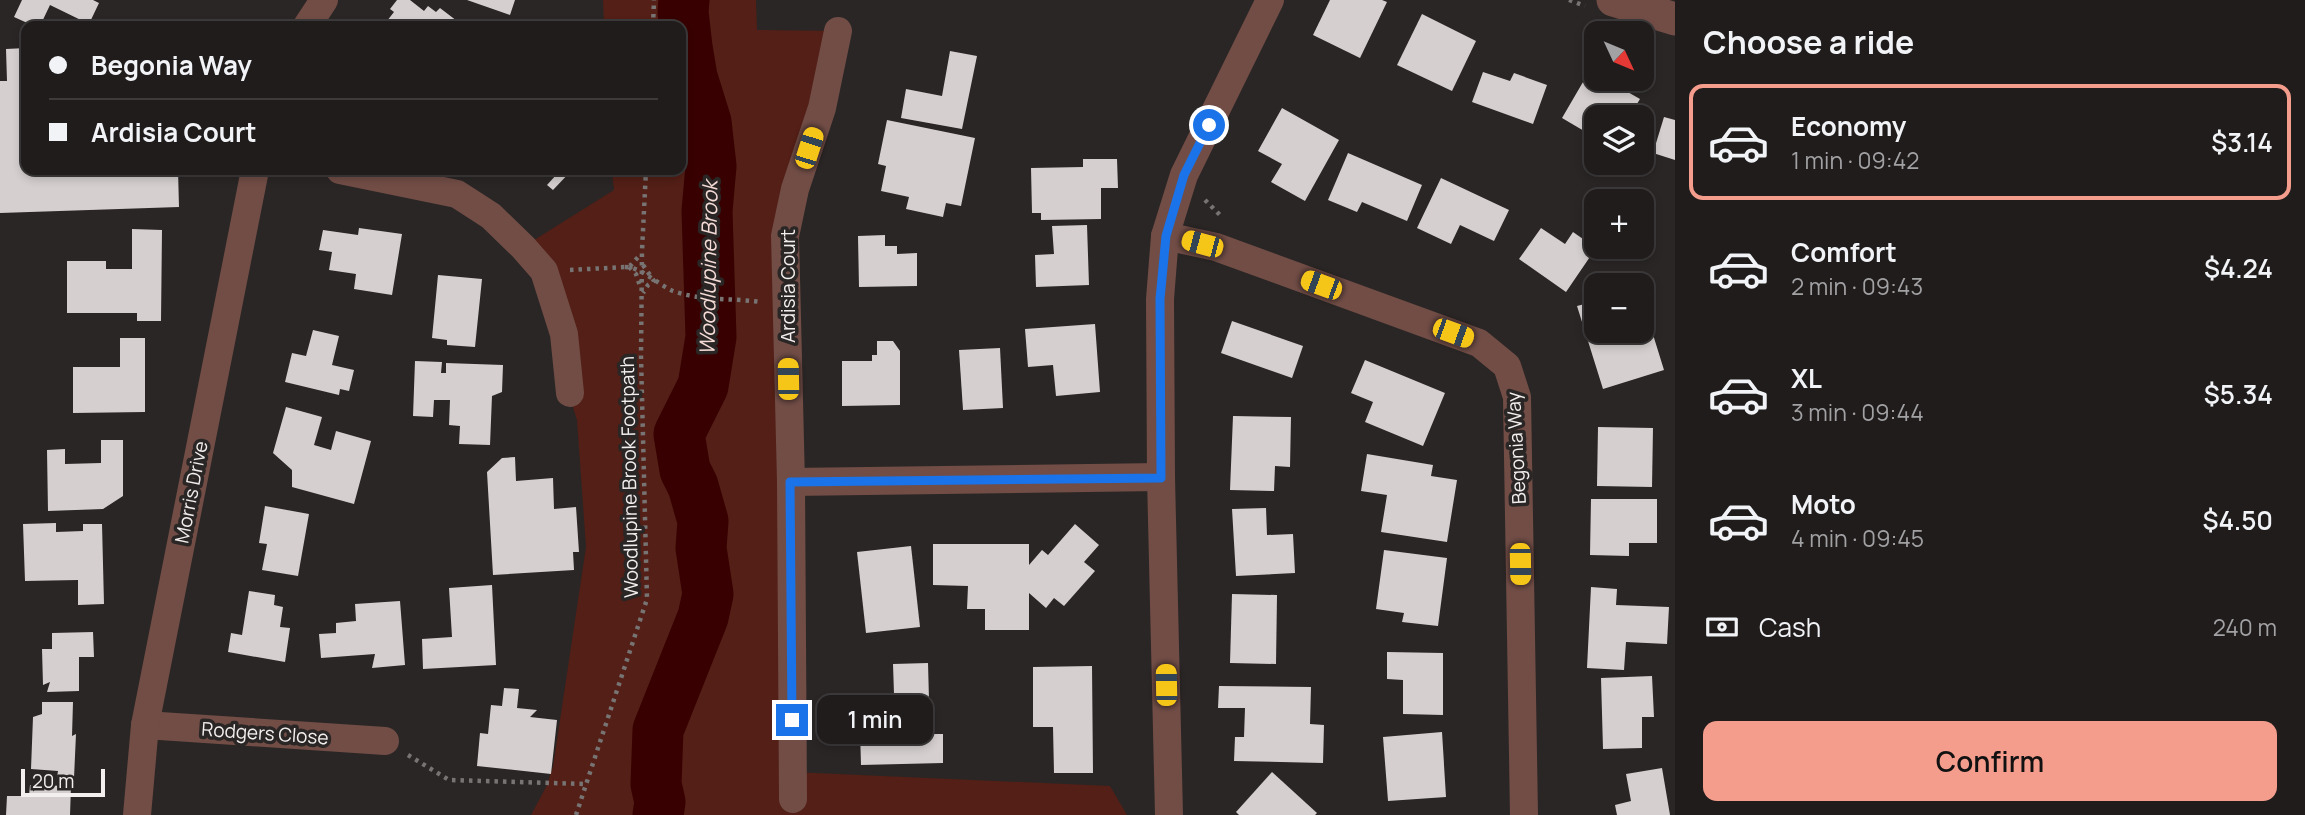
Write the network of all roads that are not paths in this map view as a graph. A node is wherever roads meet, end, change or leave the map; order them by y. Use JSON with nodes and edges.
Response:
{"nodes":[{"id":1,"x":324,"y":0,"type":"edge"},
{"id":2,"x":1270,"y":0,"type":"edge"},
{"id":3,"x":1613,"y":0,"type":"edge"},
{"id":4,"x":1675,"y":19,"type":"edge"},
{"id":5,"x":310,"y":21,"type":"edge"},
{"id":6,"x":838,"y":32,"type":"dead end"},
{"id":7,"x":254,"y":175,"type":"edge"},
{"id":8,"x":364,"y":175,"type":"edge"},
{"id":9,"x":1166,"y":236,"type":"junction"},
{"id":10,"x":570,"y":393,"type":"dead end"},
{"id":11,"x":1161,"y":478,"type":"junction"},
{"id":12,"x":790,"y":482,"type":"junction"},
{"id":13,"x":145,"y":725,"type":"junction"},
{"id":14,"x":385,"y":741,"type":"road end"},
{"id":15,"x":793,"y":799,"type":"dead end"},
{"id":16,"x":137,"y":815,"type":"edge"},
{"id":17,"x":1169,"y":815,"type":"edge"},
{"id":18,"x":1524,"y":815,"type":"edge"}],
"edges":[{"from":1,"to":5,"type":"street"},
{"from":2,"to":9,"type":"street"},
{"from":3,"to":4,"type":"street"},
{"from":6,"to":12,"type":"street","name":"Ardisia Court"},
{"from":7,"to":13,"type":"street","name":"Morris Drive"},
{"from":8,"to":10,"type":"street"},
{"from":9,"to":11,"type":"street"},
{"from":9,"to":18,"type":"street","name":"Begonia Way"},
{"from":11,"to":12,"type":"street"},
{"from":11,"to":17,"type":"street"},
{"from":12,"to":15,"type":"street","name":"Ardisia Court"},
{"from":13,"to":14,"type":"street","name":"Rodgers Close"},
{"from":13,"to":16,"type":"street","name":"Morris Drive"}]}
